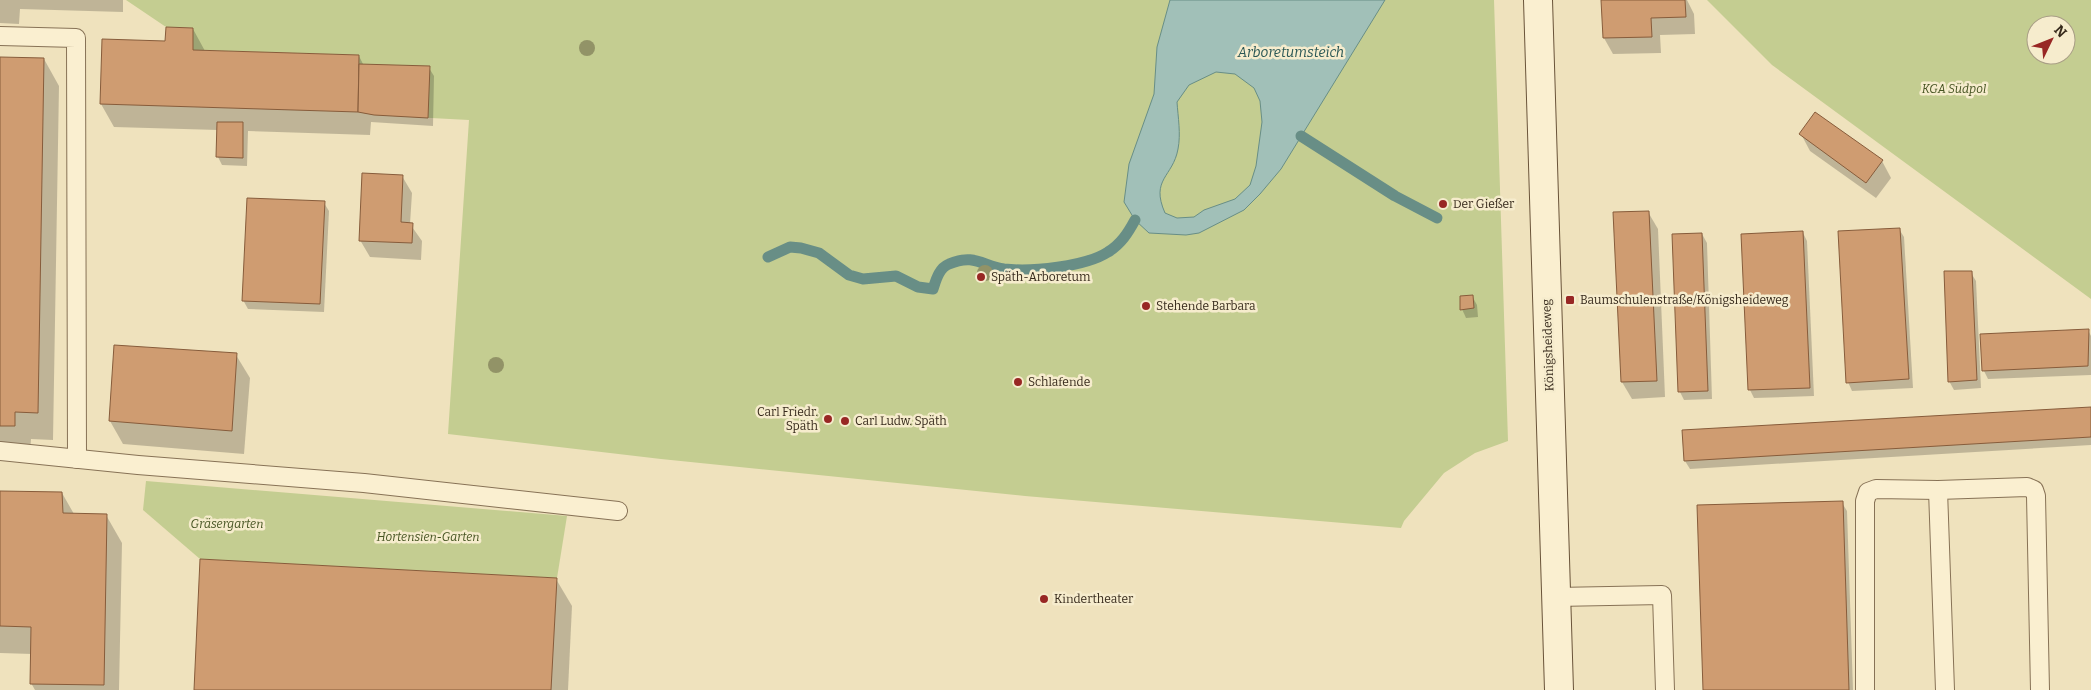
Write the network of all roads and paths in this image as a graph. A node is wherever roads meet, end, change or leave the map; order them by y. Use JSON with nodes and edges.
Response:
{"nodes":[{"id":1,"x":1538,"y":0,"type":"edge"},
{"id":2,"x":0,"y":36,"type":"edge"},
{"id":3,"x":0,"y":451,"type":"edge"},
{"id":4,"x":77,"y":459,"type":"junction"},
{"id":5,"x":1938,"y":490,"type":"junction"},
{"id":6,"x":618,"y":511,"type":"dead end"},
{"id":7,"x":1556,"y":597,"type":"junction"},
{"id":8,"x":1559,"y":690,"type":"edge"},
{"id":9,"x":1665,"y":690,"type":"edge"},
{"id":10,"x":1865,"y":690,"type":"edge"},
{"id":11,"x":1945,"y":690,"type":"edge"},
{"id":12,"x":2040,"y":690,"type":"edge"}],
"edges":[{"from":1,"to":7,"type":"street","name":"Königsheideweg"},
{"from":2,"to":4,"type":"lane"},
{"from":3,"to":4,"type":"lane"},
{"from":4,"to":6,"type":"lane"},
{"from":5,"to":10,"type":"lane"},
{"from":5,"to":11,"type":"lane"},
{"from":5,"to":12,"type":"lane"},
{"from":7,"to":8,"type":"street","name":"Königsheideweg"},
{"from":7,"to":9,"type":"lane"}]}
